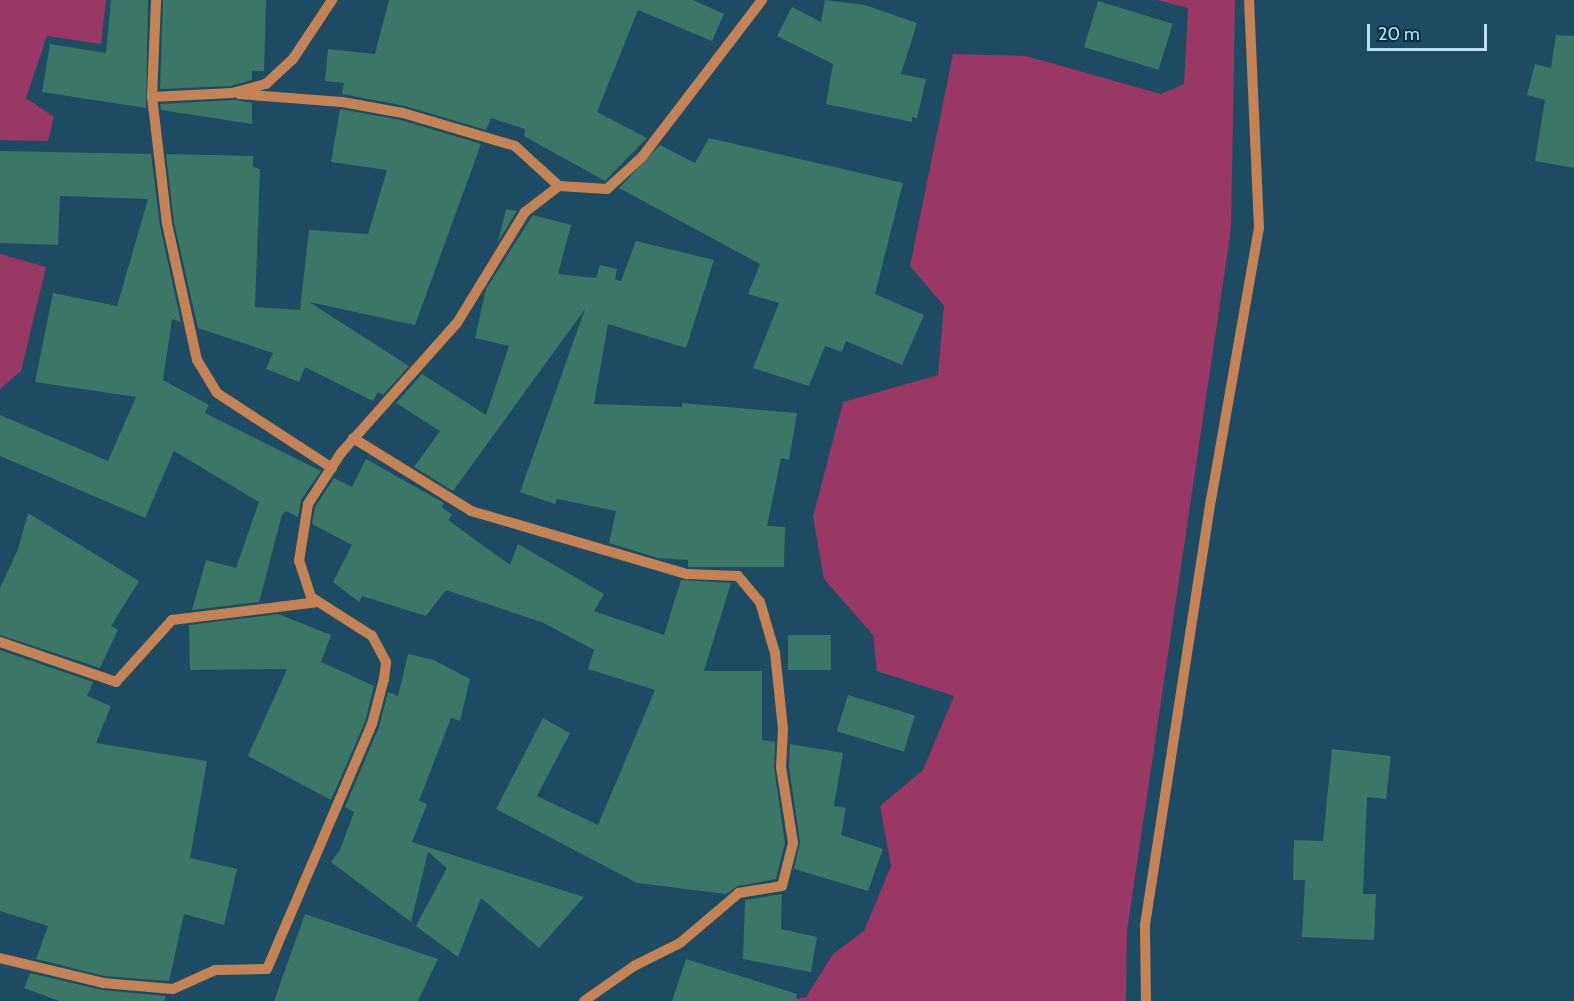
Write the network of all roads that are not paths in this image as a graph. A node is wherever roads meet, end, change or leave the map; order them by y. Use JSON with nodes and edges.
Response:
{"nodes":[{"id":1,"x":156,"y":0,"type":"edge"},
{"id":2,"x":332,"y":0,"type":"edge"},
{"id":3,"x":762,"y":0,"type":"edge"},
{"id":4,"x":1249,"y":0,"type":"edge"},
{"id":5,"x":232,"y":93,"type":"junction"},
{"id":6,"x":152,"y":97,"type":"junction"},
{"id":7,"x":559,"y":186,"type":"junction"},
{"id":8,"x":353,"y":438,"type":"junction"},
{"id":9,"x":332,"y":468,"type":"junction"},
{"id":10,"x":318,"y":602,"type":"junction"},
{"id":11,"x":0,"y":642,"type":"edge"},
{"id":12,"x":0,"y":958,"type":"edge"},
{"id":13,"x":584,"y":1001,"type":"edge"},
{"id":14,"x":1146,"y":1001,"type":"edge"}],
"edges":[{"from":1,"to":6,"type":"street"},
{"from":2,"to":5,"type":"street"},
{"from":3,"to":7,"type":"street"},
{"from":4,"to":14,"type":"street"},
{"from":5,"to":6,"type":"street"},
{"from":5,"to":7,"type":"street"},
{"from":6,"to":9,"type":"street"},
{"from":7,"to":8,"type":"street"},
{"from":8,"to":9,"type":"street"},
{"from":8,"to":13,"type":"street"},
{"from":9,"to":10,"type":"street"},
{"from":10,"to":11,"type":"street"},
{"from":10,"to":12,"type":"street"}]}
